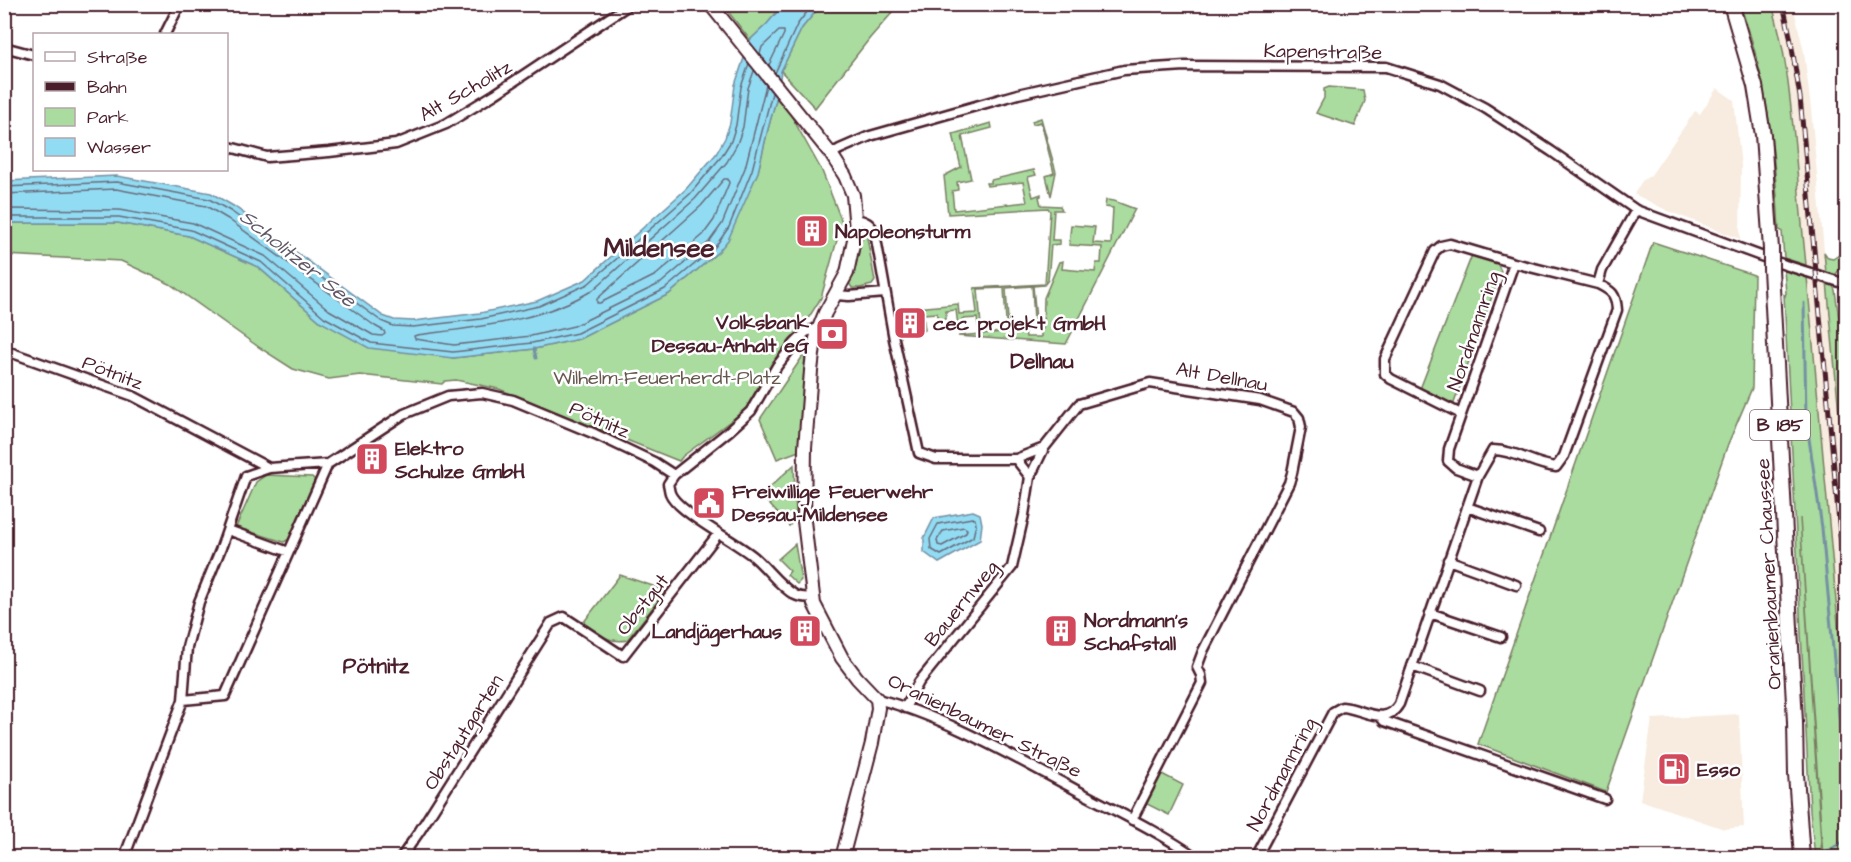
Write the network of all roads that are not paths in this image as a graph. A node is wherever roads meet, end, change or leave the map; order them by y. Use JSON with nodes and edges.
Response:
{"nodes":[{"id":1,"x":180,"y":4,"type":"edge"},
{"id":2,"x":630,"y":4,"type":"edge"},
{"id":3,"x":710,"y":4,"type":"edge"},
{"id":4,"x":1731,"y":4,"type":"edge"},
{"id":5,"x":166,"y":33,"type":"edge"},
{"id":6,"x":4,"y":47,"type":"edge"},
{"id":7,"x":33,"y":55,"type":"edge"},
{"id":8,"x":228,"y":147,"type":"edge"},
{"id":9,"x":831,"y":154,"type":"junction"},
{"id":10,"x":1636,"y":210,"type":"junction"},
{"id":11,"x":856,"y":219,"type":"junction"},
{"id":12,"x":1514,"y":263,"type":"junction"},
{"id":13,"x":1598,"y":284,"type":"junction"},
{"id":14,"x":1846,"y":284,"type":"edge"},
{"id":15,"x":885,"y":293,"type":"junction"},
{"id":16,"x":836,"y":295,"type":"junction"},
{"id":17,"x":819,"y":328,"type":"junction"},
{"id":18,"x":4,"y":350,"type":"edge"},
{"id":19,"x":1461,"y":414,"type":"junction"},
{"id":20,"x":1044,"y":448,"type":"junction"},
{"id":21,"x":1016,"y":459,"type":"junction"},
{"id":22,"x":328,"y":464,"type":"junction"},
{"id":23,"x":269,"y":468,"type":"junction"},
{"id":24,"x":674,"y":475,"type":"junction"},
{"id":25,"x":1478,"y":476,"type":"junction"},
{"id":26,"x":1030,"y":477,"type":"junction"},
{"id":27,"x":1467,"y":507,"type":"junction"},
{"id":28,"x":228,"y":530,"type":"junction"},
{"id":29,"x":1539,"y":532,"type":"dead end"},
{"id":30,"x":718,"y":534,"type":"junction"},
{"id":31,"x":289,"y":552,"type":"junction"},
{"id":32,"x":1448,"y":560,"type":"junction"},
{"id":33,"x":1516,"y":585,"type":"dead end"},
{"id":34,"x":813,"y":597,"type":"junction"},
{"id":35,"x":1430,"y":613,"type":"junction"},
{"id":36,"x":551,"y":623,"type":"joint"},
{"id":37,"x":1501,"y":638,"type":"dead end"},
{"id":38,"x":1412,"y":666,"type":"junction"},
{"id":39,"x":1480,"y":691,"type":"dead end"},
{"id":40,"x":877,"y":699,"type":"junction"},
{"id":41,"x":183,"y":700,"type":"junction"},
{"id":42,"x":905,"y":708,"type":"junction"},
{"id":43,"x":1380,"y":716,"type":"junction"},
{"id":44,"x":1605,"y":799,"type":"dead end"},
{"id":45,"x":1132,"y":820,"type":"junction"},
{"id":46,"x":124,"y":858,"type":"edge"},
{"id":47,"x":401,"y":858,"type":"edge"},
{"id":48,"x":842,"y":858,"type":"edge"},
{"id":49,"x":1197,"y":858,"type":"edge"},
{"id":50,"x":1256,"y":858,"type":"edge"},
{"id":51,"x":1802,"y":858,"type":"edge"}],
"edges":[{"from":1,"to":5,"type":"street"},
{"from":2,"to":8,"type":"street","name":"Alt Scholitz"},
{"from":3,"to":9,"type":"street"},
{"from":4,"to":51,"type":"main road","name":"Oranienbaumer Chaussee","number":"B 185","bridge":true},
{"from":6,"to":7,"type":"street"},
{"from":9,"to":10,"type":"street","name":"Kapenstraße"},
{"from":9,"to":11,"type":"street"},
{"from":10,"to":13,"type":"street"},
{"from":10,"to":14,"type":"street","name":"Kapenstraße"},
{"from":11,"to":15,"type":"street"},
{"from":11,"to":16,"type":"street"},
{"from":12,"to":13,"type":"street","name":"Nordmannring"},
{"from":12,"to":19,"type":"street","name":"Nordmannring"},
{"from":12,"to":19,"type":"street"},
{"from":13,"to":25,"type":"street"},
{"from":15,"to":16,"type":"street"},
{"from":15,"to":21,"type":"street"},
{"from":16,"to":17,"type":"street","name":"Oranienbaumer Straße"},
{"from":17,"to":24,"type":"street"},
{"from":17,"to":34,"type":"street","name":"Oranienbaumer Straße"},
{"from":18,"to":23,"type":"street","name":"Pötnitz"},
{"from":19,"to":25,"type":"street","name":"Nordmannring"},
{"from":20,"to":21,"type":"street"},
{"from":20,"to":26,"type":"street","name":"Bauernweg"},
{"from":20,"to":45,"type":"street","name":"Alt Dellnau"},
{"from":21,"to":26,"type":"street"},
{"from":22,"to":23,"type":"street","name":"Pötnitz"},
{"from":22,"to":24,"type":"street","name":"Pötnitz"},
{"from":22,"to":31,"type":"street"},
{"from":23,"to":28,"type":"street","name":"Pötnitz"},
{"from":24,"to":30,"type":"street"},
{"from":25,"to":27,"type":"street"},
{"from":26,"to":42,"type":"street","name":"Bauernweg"},
{"from":27,"to":29,"type":"street"},
{"from":27,"to":32,"type":"street"},
{"from":28,"to":31,"type":"street"},
{"from":28,"to":41,"type":"street","name":"Pötnitz"},
{"from":30,"to":34,"type":"street"},
{"from":30,"to":36,"type":"street","name":"Obstgut"},
{"from":31,"to":41,"type":"street"},
{"from":32,"to":33,"type":"street"},
{"from":32,"to":35,"type":"street"},
{"from":34,"to":40,"type":"street","name":"Oranienbaumer Straße"},
{"from":35,"to":37,"type":"street"},
{"from":35,"to":38,"type":"street"},
{"from":36,"to":47,"type":"street","name":"Obstgutgarten"},
{"from":38,"to":39,"type":"street"},
{"from":38,"to":43,"type":"street"},
{"from":40,"to":42,"type":"street","name":"Oranienbaumer Straße"},
{"from":40,"to":48,"type":"street"},
{"from":41,"to":46,"type":"street","name":"Pötnitz"},
{"from":42,"to":45,"type":"street","name":"Oranienbaumer Straße"},
{"from":43,"to":44,"type":"street","name":"Nordmannring"},
{"from":43,"to":50,"type":"street","name":"Nordmannring"},
{"from":45,"to":49,"type":"street","name":"Oranienbaumer Straße"}]}
